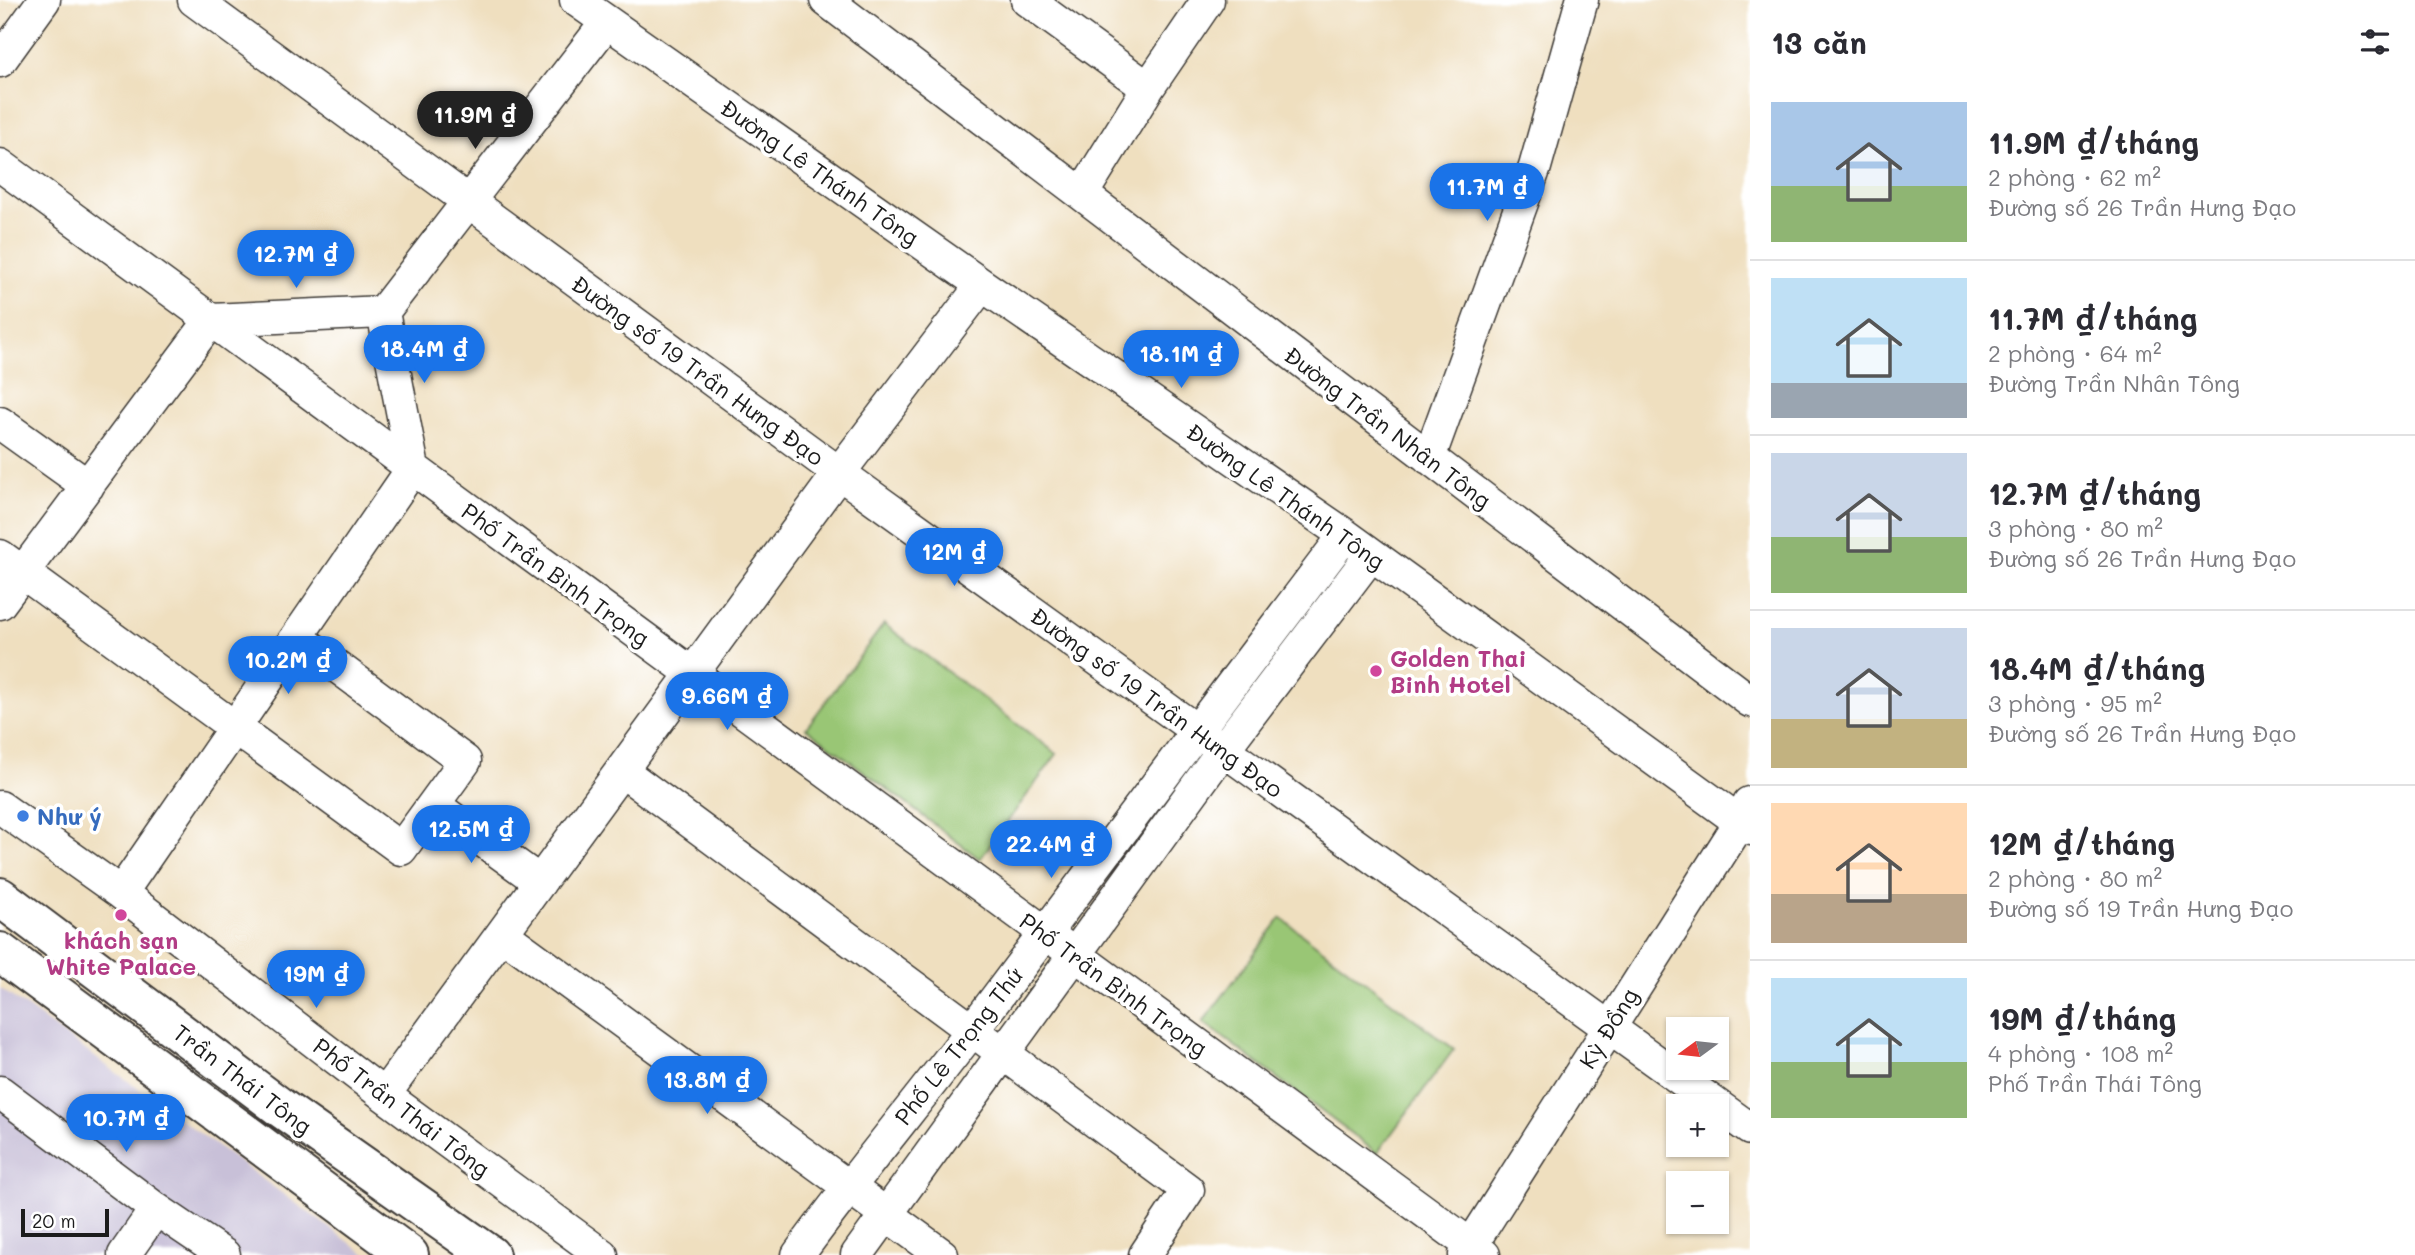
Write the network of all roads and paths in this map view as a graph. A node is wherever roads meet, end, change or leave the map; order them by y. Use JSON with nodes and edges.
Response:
{"nodes":[{"id":1,"x":44,"y":0,"type":"edge"},
{"id":2,"x":194,"y":0,"type":"edge"},
{"id":3,"x":576,"y":0,"type":"edge"},
{"id":4,"x":826,"y":0,"type":"edge"},
{"id":5,"x":1027,"y":0,"type":"edge"},
{"id":6,"x":1208,"y":0,"type":"edge"},
{"id":7,"x":1582,"y":0,"type":"edge"},
{"id":8,"x":607,"y":22,"type":"junction"},
{"id":9,"x":0,"y":61,"type":"edge"},
{"id":10,"x":1148,"y":88,"type":"junction"},
{"id":11,"x":0,"y":165,"type":"edge"},
{"id":12,"x":1082,"y":194,"type":"junction"},
{"id":13,"x":468,"y":202,"type":"junction"},
{"id":14,"x":982,"y":285,"type":"junction"},
{"id":15,"x":383,"y":312,"type":"junction"},
{"id":16,"x":211,"y":320,"type":"junction"},
{"id":17,"x":0,"y":423,"type":"edge"},
{"id":18,"x":1429,"y":458,"type":"junction"},
{"id":19,"x":412,"y":468,"type":"junction"},
{"id":20,"x":839,"y":473,"type":"junction"},
{"id":21,"x":88,"y":486,"type":"junction"},
{"id":22,"x":1345,"y":535,"type":"junction"},
{"id":23,"x":1371,"y":555,"type":"junction"},
{"id":24,"x":11,"y":565,"type":"edge"},
{"id":25,"x":0,"y":603,"type":"edge"},
{"id":26,"x":297,"y":637,"type":"junction"},
{"id":27,"x":692,"y":674,"type":"junction"},
{"id":28,"x":1750,"y":701,"type":"edge"},
{"id":29,"x":235,"y":727,"type":"junction"},
{"id":30,"x":1196,"y":730,"type":"junction"},
{"id":31,"x":1223,"y":750,"type":"junction"},
{"id":32,"x":622,"y":771,"type":"junction"},
{"id":33,"x":434,"y":805,"type":"junction"},
{"id":34,"x":0,"y":807,"type":"edge"},
{"id":35,"x":1747,"y":817,"type":"edge"},
{"id":36,"x":540,"y":882,"type":"junction"},
{"id":37,"x":121,"y":894,"type":"junction"},
{"id":38,"x":0,"y":897,"type":"edge"},
{"id":39,"x":502,"y":933,"type":"junction"},
{"id":40,"x":1044,"y":933,"type":"junction"},
{"id":41,"x":0,"y":952,"type":"edge"},
{"id":42,"x":1074,"y":955,"type":"junction"},
{"id":43,"x":1608,"y":1027,"type":"junction"},
{"id":44,"x":972,"y":1030,"type":"junction"},
{"id":45,"x":1004,"y":1053,"type":"junction"},
{"id":46,"x":0,"y":1092,"type":"edge"},
{"id":47,"x":384,"y":1095,"type":"junction"},
{"id":48,"x":1750,"y":1129,"type":"edge"},
{"id":49,"x":848,"y":1187,"type":"junction"},
{"id":50,"x":156,"y":1209,"type":"junction"},
{"id":51,"x":886,"y":1215,"type":"junction"},
{"id":52,"x":1473,"y":1252,"type":"edge"},
{"id":53,"x":124,"y":1255,"type":"edge"},
{"id":54,"x":224,"y":1255,"type":"edge"},
{"id":55,"x":409,"y":1255,"type":"edge"},
{"id":56,"x":490,"y":1255,"type":"edge"},
{"id":57,"x":602,"y":1255,"type":"edge"},
{"id":58,"x":798,"y":1255,"type":"edge"},
{"id":59,"x":857,"y":1255,"type":"edge"},
{"id":60,"x":942,"y":1255,"type":"edge"},
{"id":61,"x":1144,"y":1255,"type":"edge"}],
"edges":[{"from":1,"to":9,"type":"street"},
{"from":2,"to":13,"type":"street","name":"Đường số 19 Trần Hưng Đạo"},
{"from":3,"to":8,"type":"street","name":"Đường Lê Thánh Tông"},
{"from":4,"to":12,"type":"street","name":"Đường Trần Nhân Tông"},
{"from":5,"to":10,"type":"street"},
{"from":6,"to":10,"type":"street"},
{"from":7,"to":18,"type":"street"},
{"from":8,"to":13,"type":"street"},
{"from":8,"to":14,"type":"street","name":"Đường Lê Thánh Tông"},
{"from":10,"to":12,"type":"street"},
{"from":11,"to":16,"type":"street","name":"Phố Trần Bình Trọng"},
{"from":12,"to":18,"type":"street","name":"Đường Trần Nhân Tông"},
{"from":13,"to":15,"type":"street"},
{"from":13,"to":20,"type":"street","name":"Đường số 19 Trần Hưng Đạo"},
{"from":14,"to":20,"type":"street"},
{"from":14,"to":22,"type":"street","name":"Đường Lê Thánh Tông"},
{"from":15,"to":16,"type":"street"},
{"from":15,"to":19,"type":"street"},
{"from":16,"to":19,"type":"street","name":"Phố Trần Bình Trọng"},
{"from":16,"to":21,"type":"street"},
{"from":17,"to":21,"type":"street"},
{"from":18,"to":28,"type":"street","name":"Đường Trần Nhân Tông"},
{"from":19,"to":26,"type":"street"},
{"from":19,"to":27,"type":"street","name":"Phố Trần Bình Trọng"},
{"from":20,"to":27,"type":"street"},
{"from":20,"to":30,"type":"street","name":"Đường số 19 Trần Hưng Đạo"},
{"from":21,"to":24,"type":"street"},
{"from":22,"to":23,"type":"street","name":"Đường Lê Thánh Tông"},
{"from":22,"to":30,"type":"street","name":"Phố Lê Trọng Thứ"},
{"from":23,"to":31,"type":"street","name":"Phố Lê Trọng Thứ"},
{"from":23,"to":35,"type":"street","name":"Đường Lê Thánh Tông"},
{"from":24,"to":25,"type":"street"},
{"from":24,"to":29,"type":"street"},
{"from":26,"to":29,"type":"street"},
{"from":26,"to":33,"type":"street"},
{"from":27,"to":32,"type":"street"},
{"from":27,"to":40,"type":"street","name":"Phố Trần Bình Trọng"},
{"from":29,"to":33,"type":"street"},
{"from":29,"to":37,"type":"street"},
{"from":30,"to":31,"type":"street","name":"Đường số 19 Trần Hưng Đạo"},
{"from":30,"to":40,"type":"street","name":"Phố Lê Trọng Thứ"},
{"from":31,"to":42,"type":"street","name":"Phố Lê Trọng Thứ"},
{"from":31,"to":43,"type":"street","name":"Đường số 19 Trần Hưng Đạo"},
{"from":32,"to":36,"type":"street"},
{"from":32,"to":44,"type":"street"},
{"from":33,"to":36,"type":"street"},
{"from":34,"to":37,"type":"street","name":"Phố Trần Thái Tông"},
{"from":35,"to":43,"type":"street","name":"Kỳ Đồng"},
{"from":36,"to":39,"type":"street"},
{"from":37,"to":47,"type":"street","name":"Phố Trần Thái Tông"},
{"from":38,"to":56,"type":"main road","name":"Trần Thái Tông"},
{"from":39,"to":47,"type":"street"},
{"from":39,"to":49,"type":"street"},
{"from":40,"to":42,"type":"street","name":"Phố Trần Bình Trọng"},
{"from":40,"to":44,"type":"street","name":"Phố Lê Trọng Thứ"},
{"from":41,"to":55,"type":"main road","name":"Trần Thái Tông"},
{"from":42,"to":45,"type":"street","name":"Phố Lê Trọng Thứ"},
{"from":42,"to":52,"type":"street","name":"Phố Trần Bình Trọng"},
{"from":43,"to":48,"type":"street","name":"Đường số 19 Trần Hưng Đạo"},
{"from":43,"to":52,"type":"street","name":"Kỳ Đồng"},
{"from":44,"to":45,"type":"street"},
{"from":44,"to":49,"type":"street","name":"Phố Lê Trọng Thứ"},
{"from":45,"to":51,"type":"street","name":"Phố Lê Trọng Thứ"},
{"from":45,"to":61,"type":"street"},
{"from":46,"to":50,"type":"street"},
{"from":47,"to":57,"type":"street","name":"Phố Trần Thái Tông"},
{"from":49,"to":51,"type":"street"},
{"from":49,"to":58,"type":"street","name":"Phố Lê Trọng Thứ"},
{"from":50,"to":53,"type":"street"},
{"from":50,"to":54,"type":"street"},
{"from":51,"to":59,"type":"street","name":"Phố Lê Trọng Thứ"},
{"from":51,"to":60,"type":"street"}]}
